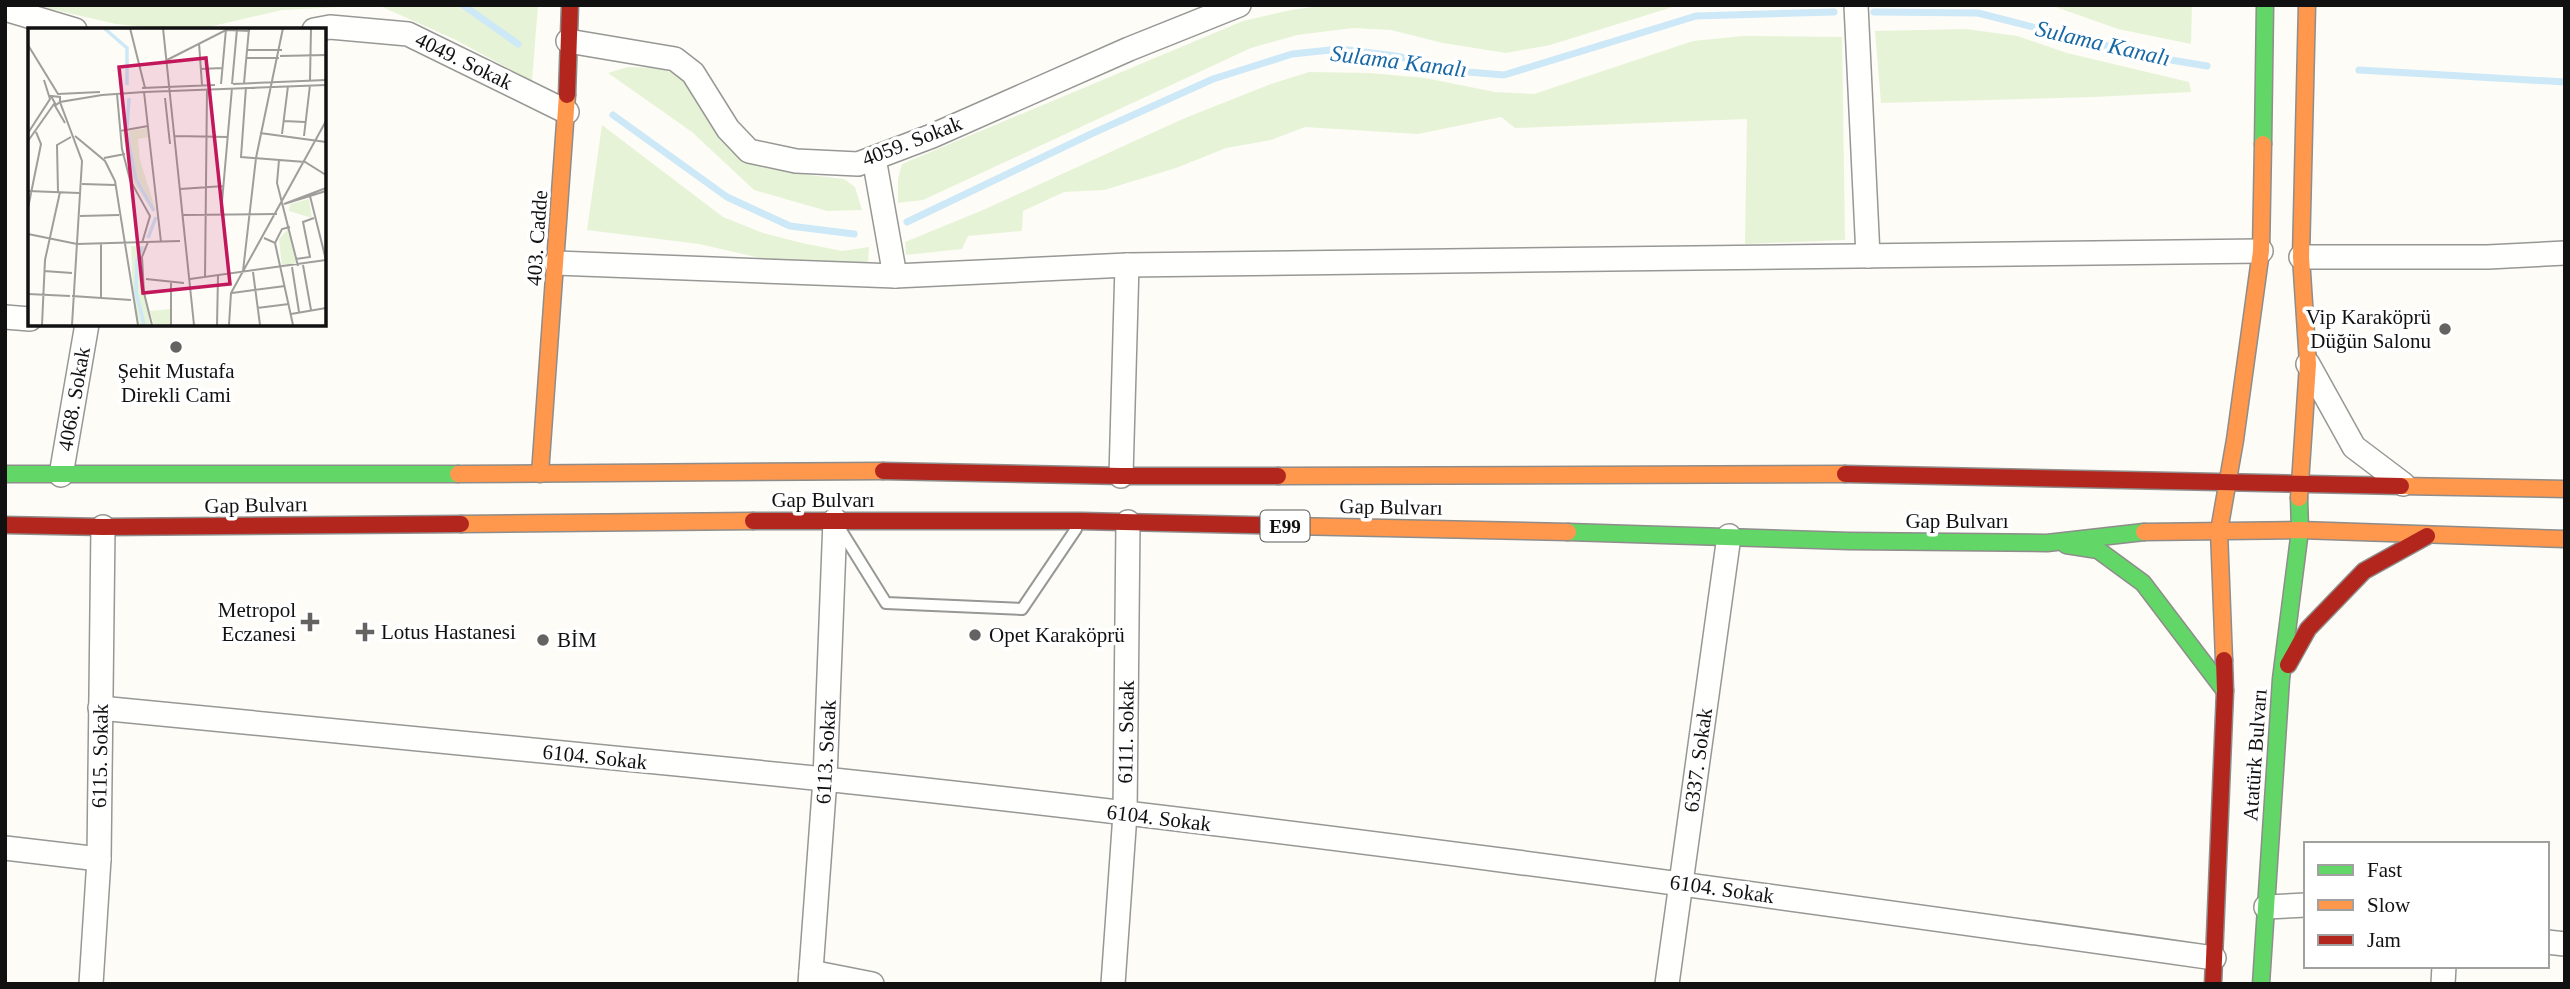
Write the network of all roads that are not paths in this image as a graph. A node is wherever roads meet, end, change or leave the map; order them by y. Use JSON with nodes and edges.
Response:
{"nodes":[{"id":1,"x":570,"y":5,"type":"edge"},
{"id":2,"x":1239,"y":5,"type":"edge"},
{"id":3,"x":1856,"y":5,"type":"edge"},
{"id":4,"x":2265,"y":5,"type":"edge"},
{"id":5,"x":2307,"y":5,"type":"edge"},
{"id":6,"x":5,"y":9,"type":"edge"},
{"id":7,"x":68,"y":28,"type":"edge"},
{"id":8,"x":325,"y":28,"type":"edge"},
{"id":9,"x":568,"y":41,"type":"junction"},
{"id":10,"x":567,"y":112,"type":"junction"},
{"id":11,"x":874,"y":158,"type":"junction"},
{"id":12,"x":2261,"y":251,"type":"junction"},
{"id":13,"x":2565,"y":253,"type":"edge"},
{"id":14,"x":1868,"y":256,"type":"junction"},
{"id":15,"x":2301,"y":257,"type":"junction"},
{"id":16,"x":556,"y":263,"type":"junction"},
{"id":17,"x":1127,"y":265,"type":"junction"},
{"id":18,"x":895,"y":276,"type":"junction"},
{"id":19,"x":5,"y":317,"type":"edge"},
{"id":20,"x":28,"y":319,"type":"edge"},
{"id":21,"x":86,"y":326,"type":"edge"},
{"id":22,"x":2308,"y":364,"type":"junction"},
{"id":23,"x":5,"y":474,"type":"edge"},
{"id":24,"x":540,"y":474,"type":"junction"},
{"id":25,"x":61,"y":475,"type":"junction"},
{"id":26,"x":1121,"y":477,"type":"junction"},
{"id":27,"x":2229,"y":481,"type":"junction"},
{"id":28,"x":2299,"y":484,"type":"junction"},
{"id":29,"x":2406,"y":486,"type":"junction"},
{"id":30,"x":2565,"y":489,"type":"edge"},
{"id":31,"x":835,"y":520,"type":"junction"},
{"id":32,"x":1082,"y":521,"type":"junction"},
{"id":33,"x":1128,"y":522,"type":"junction"},
{"id":34,"x":5,"y":526,"type":"edge"},
{"id":35,"x":103,"y":527,"type":"junction"},
{"id":36,"x":2300,"y":530,"type":"junction"},
{"id":37,"x":2219,"y":531,"type":"junction"},
{"id":38,"x":1729,"y":536,"type":"junction"},
{"id":39,"x":2427,"y":536,"type":"junction"},
{"id":40,"x":2565,"y":539,"type":"edge"},
{"id":41,"x":2047,"y":543,"type":"junction"},
{"id":42,"x":2281,"y":679,"type":"junction"},
{"id":43,"x":2225,"y":691,"type":"junction"},
{"id":44,"x":100,"y":708,"type":"junction"},
{"id":45,"x":825,"y":779,"type":"junction"},
{"id":46,"x":1125,"y":814,"type":"junction"},
{"id":47,"x":5,"y":848,"type":"edge"},
{"id":48,"x":99,"y":859,"type":"junction"},
{"id":49,"x":1681,"y":883,"type":"junction"},
{"id":50,"x":2304,"y":905,"type":"edge"},
{"id":51,"x":2266,"y":907,"type":"junction"},
{"id":52,"x":2214,"y":958,"type":"junction"},
{"id":53,"x":811,"y":978,"type":"edge"},
{"id":54,"x":92,"y":984,"type":"edge"},
{"id":55,"x":872,"y":984,"type":"edge"},
{"id":56,"x":1113,"y":984,"type":"edge"},
{"id":57,"x":1667,"y":984,"type":"edge"},
{"id":58,"x":2213,"y":984,"type":"edge"},
{"id":59,"x":2261,"y":984,"type":"edge"}],
"edges":[{"from":1,"to":9,"type":"main road","name":"403. Cadde"},
{"from":2,"to":11,"type":"street","name":"4059. Sokak"},
{"from":3,"to":14,"type":"street"},
{"from":4,"to":12,"type":"main road","name":"Atatürk Bulvarı"},
{"from":5,"to":15,"type":"main road","name":"Atatürk Bulvarı"},
{"from":6,"to":7,"type":"street"},
{"from":8,"to":10,"type":"street","name":"4049. Sokak"},
{"from":9,"to":10,"type":"main road","name":"403. Cadde"},
{"from":9,"to":11,"type":"street","name":"4059. Sokak"},
{"from":10,"to":16,"type":"main road","name":"403. Cadde"},
{"from":11,"to":18,"type":"street"},
{"from":12,"to":14,"type":"street"},
{"from":12,"to":27,"type":"main road","name":"Atatürk Bulvarı"},
{"from":13,"to":15,"type":"street"},
{"from":14,"to":17,"type":"street"},
{"from":15,"to":22,"type":"main road","name":"Atatürk Bulvarı"},
{"from":16,"to":18,"type":"street"},
{"from":16,"to":24,"type":"main road","name":"403. Cadde"},
{"from":17,"to":18,"type":"street"},
{"from":17,"to":26,"type":"street"},
{"from":19,"to":20,"type":"street"},
{"from":21,"to":25,"type":"street","name":"4068. Sokak"},
{"from":22,"to":28,"type":"main road","name":"Atatürk Bulvarı"},
{"from":22,"to":29,"type":"street"},
{"from":23,"to":25,"type":"main road","name":"Gap Bulvarı"},
{"from":24,"to":25,"type":"main road","name":"Gap Bulvarı"},
{"from":24,"to":26,"type":"main road","name":"Gap Bulvarı"},
{"from":26,"to":27,"type":"main road","name":"Gap Bulvarı"},
{"from":27,"to":28,"type":"main road","name":"Gap Bulvarı"},
{"from":27,"to":37,"type":"main road","name":"Atatürk Bulvarı"},
{"from":28,"to":29,"type":"main road","name":"Gap Bulvarı"},
{"from":28,"to":36,"type":"main road","name":"Atatürk Bulvarı"},
{"from":29,"to":30,"type":"main road","name":"Gap Bulvarı"},
{"from":31,"to":32,"type":"main road","name":"Gap Bulvarı","number":"E99"},
{"from":31,"to":32,"type":"lane"},
{"from":31,"to":35,"type":"main road","name":"Gap Bulvarı","number":"E99"},
{"from":31,"to":45,"type":"street","name":"6113. Sokak"},
{"from":32,"to":33,"type":"main road","name":"Gap Bulvarı","number":"E99"},
{"from":33,"to":38,"type":"main road","name":"Gap Bulvarı","number":"E99"},
{"from":33,"to":46,"type":"street","name":"6111. Sokak"},
{"from":34,"to":35,"type":"main road","name":"Gap Bulvarı","number":"E99"},
{"from":35,"to":44,"type":"street","name":"6115. Sokak"},
{"from":36,"to":37,"type":"main road","name":"Gap Bulvarı","number":"E99"},
{"from":36,"to":39,"type":"main road","name":"Gap Bulvarı","number":"E99"},
{"from":36,"to":42,"type":"main road","name":"Atatürk Bulvarı"},
{"from":37,"to":41,"type":"main road","name":"Gap Bulvarı","number":"E99"},
{"from":37,"to":43,"type":"main road","name":"Atatürk Bulvarı"},
{"from":38,"to":41,"type":"main road","name":"Gap Bulvarı","number":"E99"},
{"from":38,"to":49,"type":"street","name":"6337. Sokak"},
{"from":39,"to":40,"type":"main road","name":"Gap Bulvarı","number":"E99"},
{"from":39,"to":42,"type":"main road"},
{"from":41,"to":43,"type":"main road"},
{"from":42,"to":51,"type":"main road","name":"Atatürk Bulvarı"},
{"from":43,"to":52,"type":"main road","name":"Atatürk Bulvarı"},
{"from":44,"to":45,"type":"street","name":"6104. Sokak"},
{"from":44,"to":48,"type":"street","name":"6115. Sokak"},
{"from":45,"to":46,"type":"street","name":"6104. Sokak"},
{"from":45,"to":53,"type":"street","name":"6113. Sokak"},
{"from":46,"to":49,"type":"street","name":"6104. Sokak"},
{"from":46,"to":56,"type":"street","name":"6111. Sokak"},
{"from":47,"to":48,"type":"street"},
{"from":48,"to":54,"type":"street","name":"6115. Sokak"},
{"from":49,"to":52,"type":"street","name":"6104. Sokak"},
{"from":49,"to":57,"type":"street","name":"6337. Sokak"},
{"from":50,"to":51,"type":"street"},
{"from":51,"to":59,"type":"main road","name":"Atatürk Bulvarı"},
{"from":52,"to":58,"type":"main road","name":"Atatürk Bulvarı"},
{"from":53,"to":55,"type":"street"}]}
